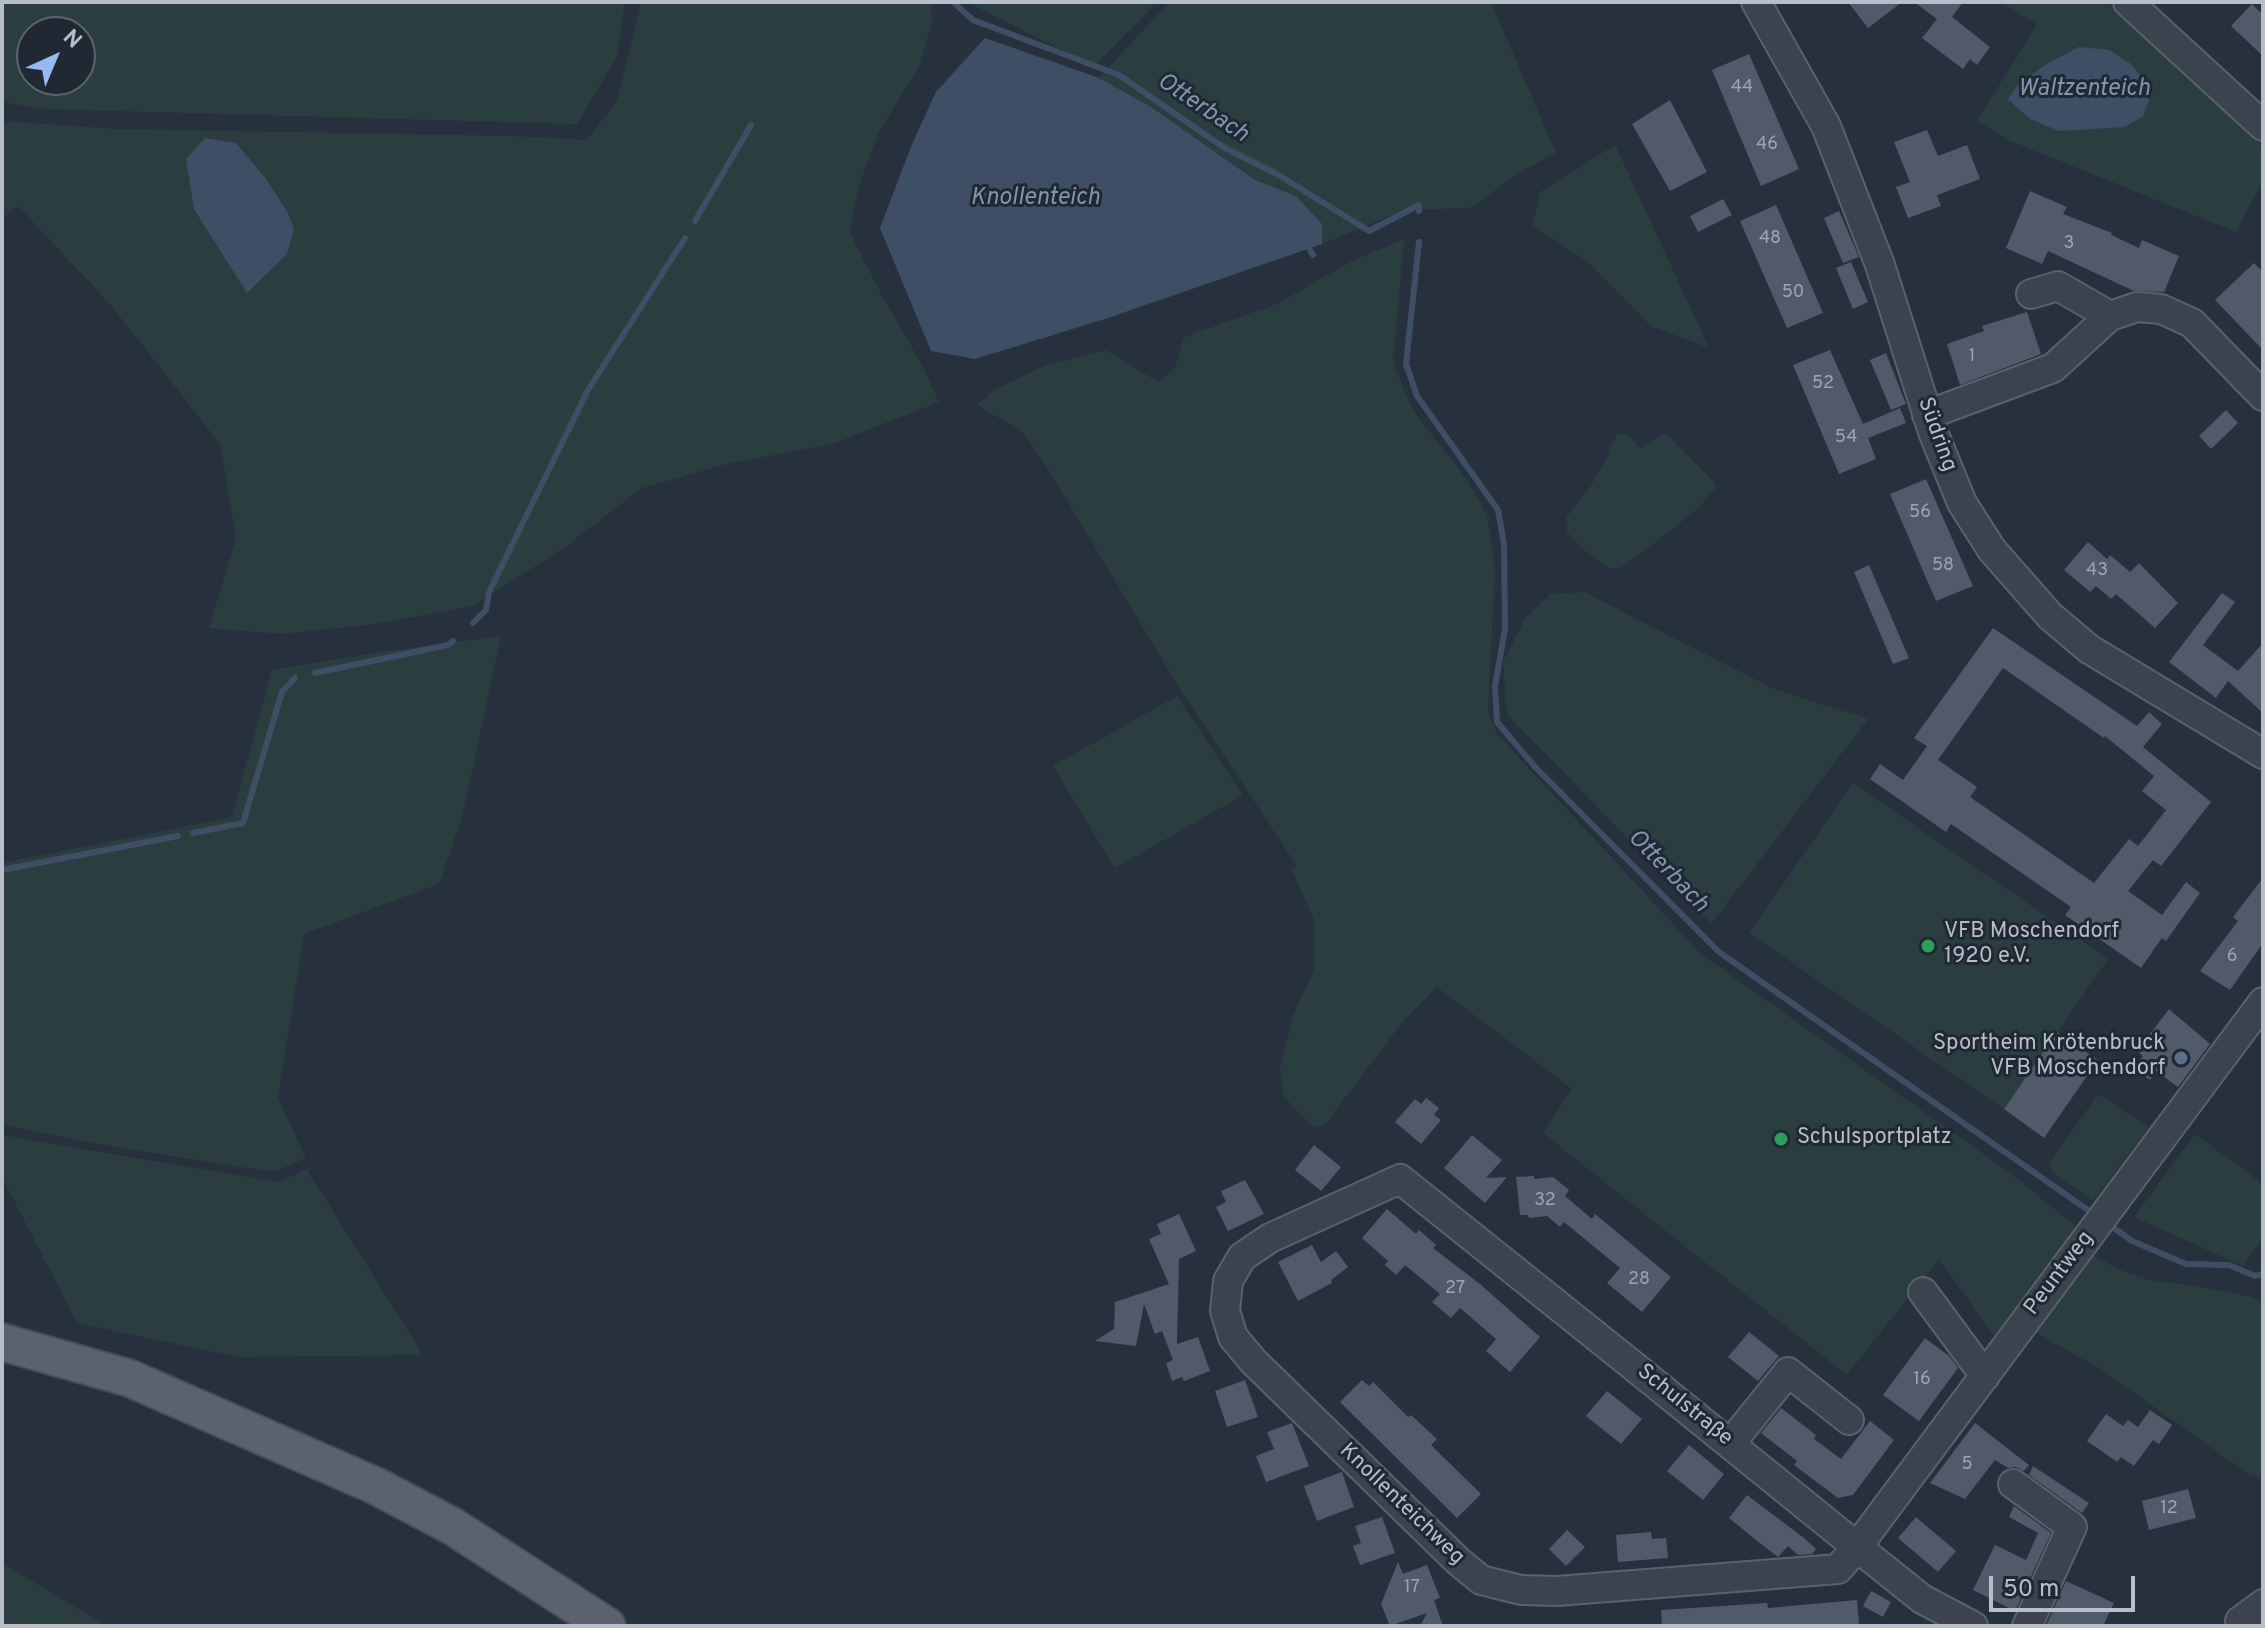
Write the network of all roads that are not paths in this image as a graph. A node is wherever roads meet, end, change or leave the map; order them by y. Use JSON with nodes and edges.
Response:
{"nodes":[{"id":1,"x":1756,"y":2,"type":"edge"},
{"id":2,"x":2128,"y":2,"type":"edge"},
{"id":3,"x":2263,"y":126,"type":"edge"},
{"id":4,"x":2031,"y":294,"type":"dead end"},
{"id":5,"x":2110,"y":316,"type":"junction"},
{"id":6,"x":2263,"y":396,"type":"edge"},
{"id":7,"x":1927,"y":415,"type":"junction"},
{"id":8,"x":2263,"y":754,"type":"edge"},
{"id":9,"x":2263,"y":1002,"type":"edge"},
{"id":10,"x":1400,"y":1179,"type":"joint"},
{"id":11,"x":1923,"y":1292,"type":"dead end"},
{"id":12,"x":2,"y":1342,"type":"edge"},
{"id":13,"x":1985,"y":1376,"type":"junction"},
{"id":14,"x":1849,"y":1420,"type":"dead end"},
{"id":15,"x":1730,"y":1444,"type":"junction"},
{"id":16,"x":2013,"y":1484,"type":"dead end"},
{"id":17,"x":1857,"y":1547,"type":"junction"},
{"id":18,"x":2263,"y":1604,"type":"edge"},
{"id":19,"x":2240,"y":1621,"type":"dead end"},
{"id":20,"x":607,"y":1626,"type":"edge"},
{"id":21,"x":1973,"y":1626,"type":"edge"},
{"id":22,"x":2027,"y":1626,"type":"edge"}],
"edges":[{"from":1,"to":7,"type":"street","name":"Südring"},
{"from":2,"to":3,"type":"street"},
{"from":4,"to":5,"type":"street"},
{"from":5,"to":6,"type":"street"},
{"from":5,"to":7,"type":"street"},
{"from":7,"to":8,"type":"street","name":"Südring"},
{"from":9,"to":13,"type":"street","name":"Peuntweg"},
{"from":10,"to":15,"type":"street","name":"Schulstraße"},
{"from":10,"to":17,"type":"street","name":"Knollenteichweg"},
{"from":11,"to":13,"type":"street"},
{"from":12,"to":20,"type":"main road"},
{"from":13,"to":17,"type":"street","name":"Peuntweg"},
{"from":14,"to":15,"type":"street"},
{"from":15,"to":17,"type":"street","name":"Schulstraße"},
{"from":16,"to":22,"type":"street"},
{"from":17,"to":21,"type":"street","name":"Schulstraße"},
{"from":18,"to":19,"type":"street"}]}
